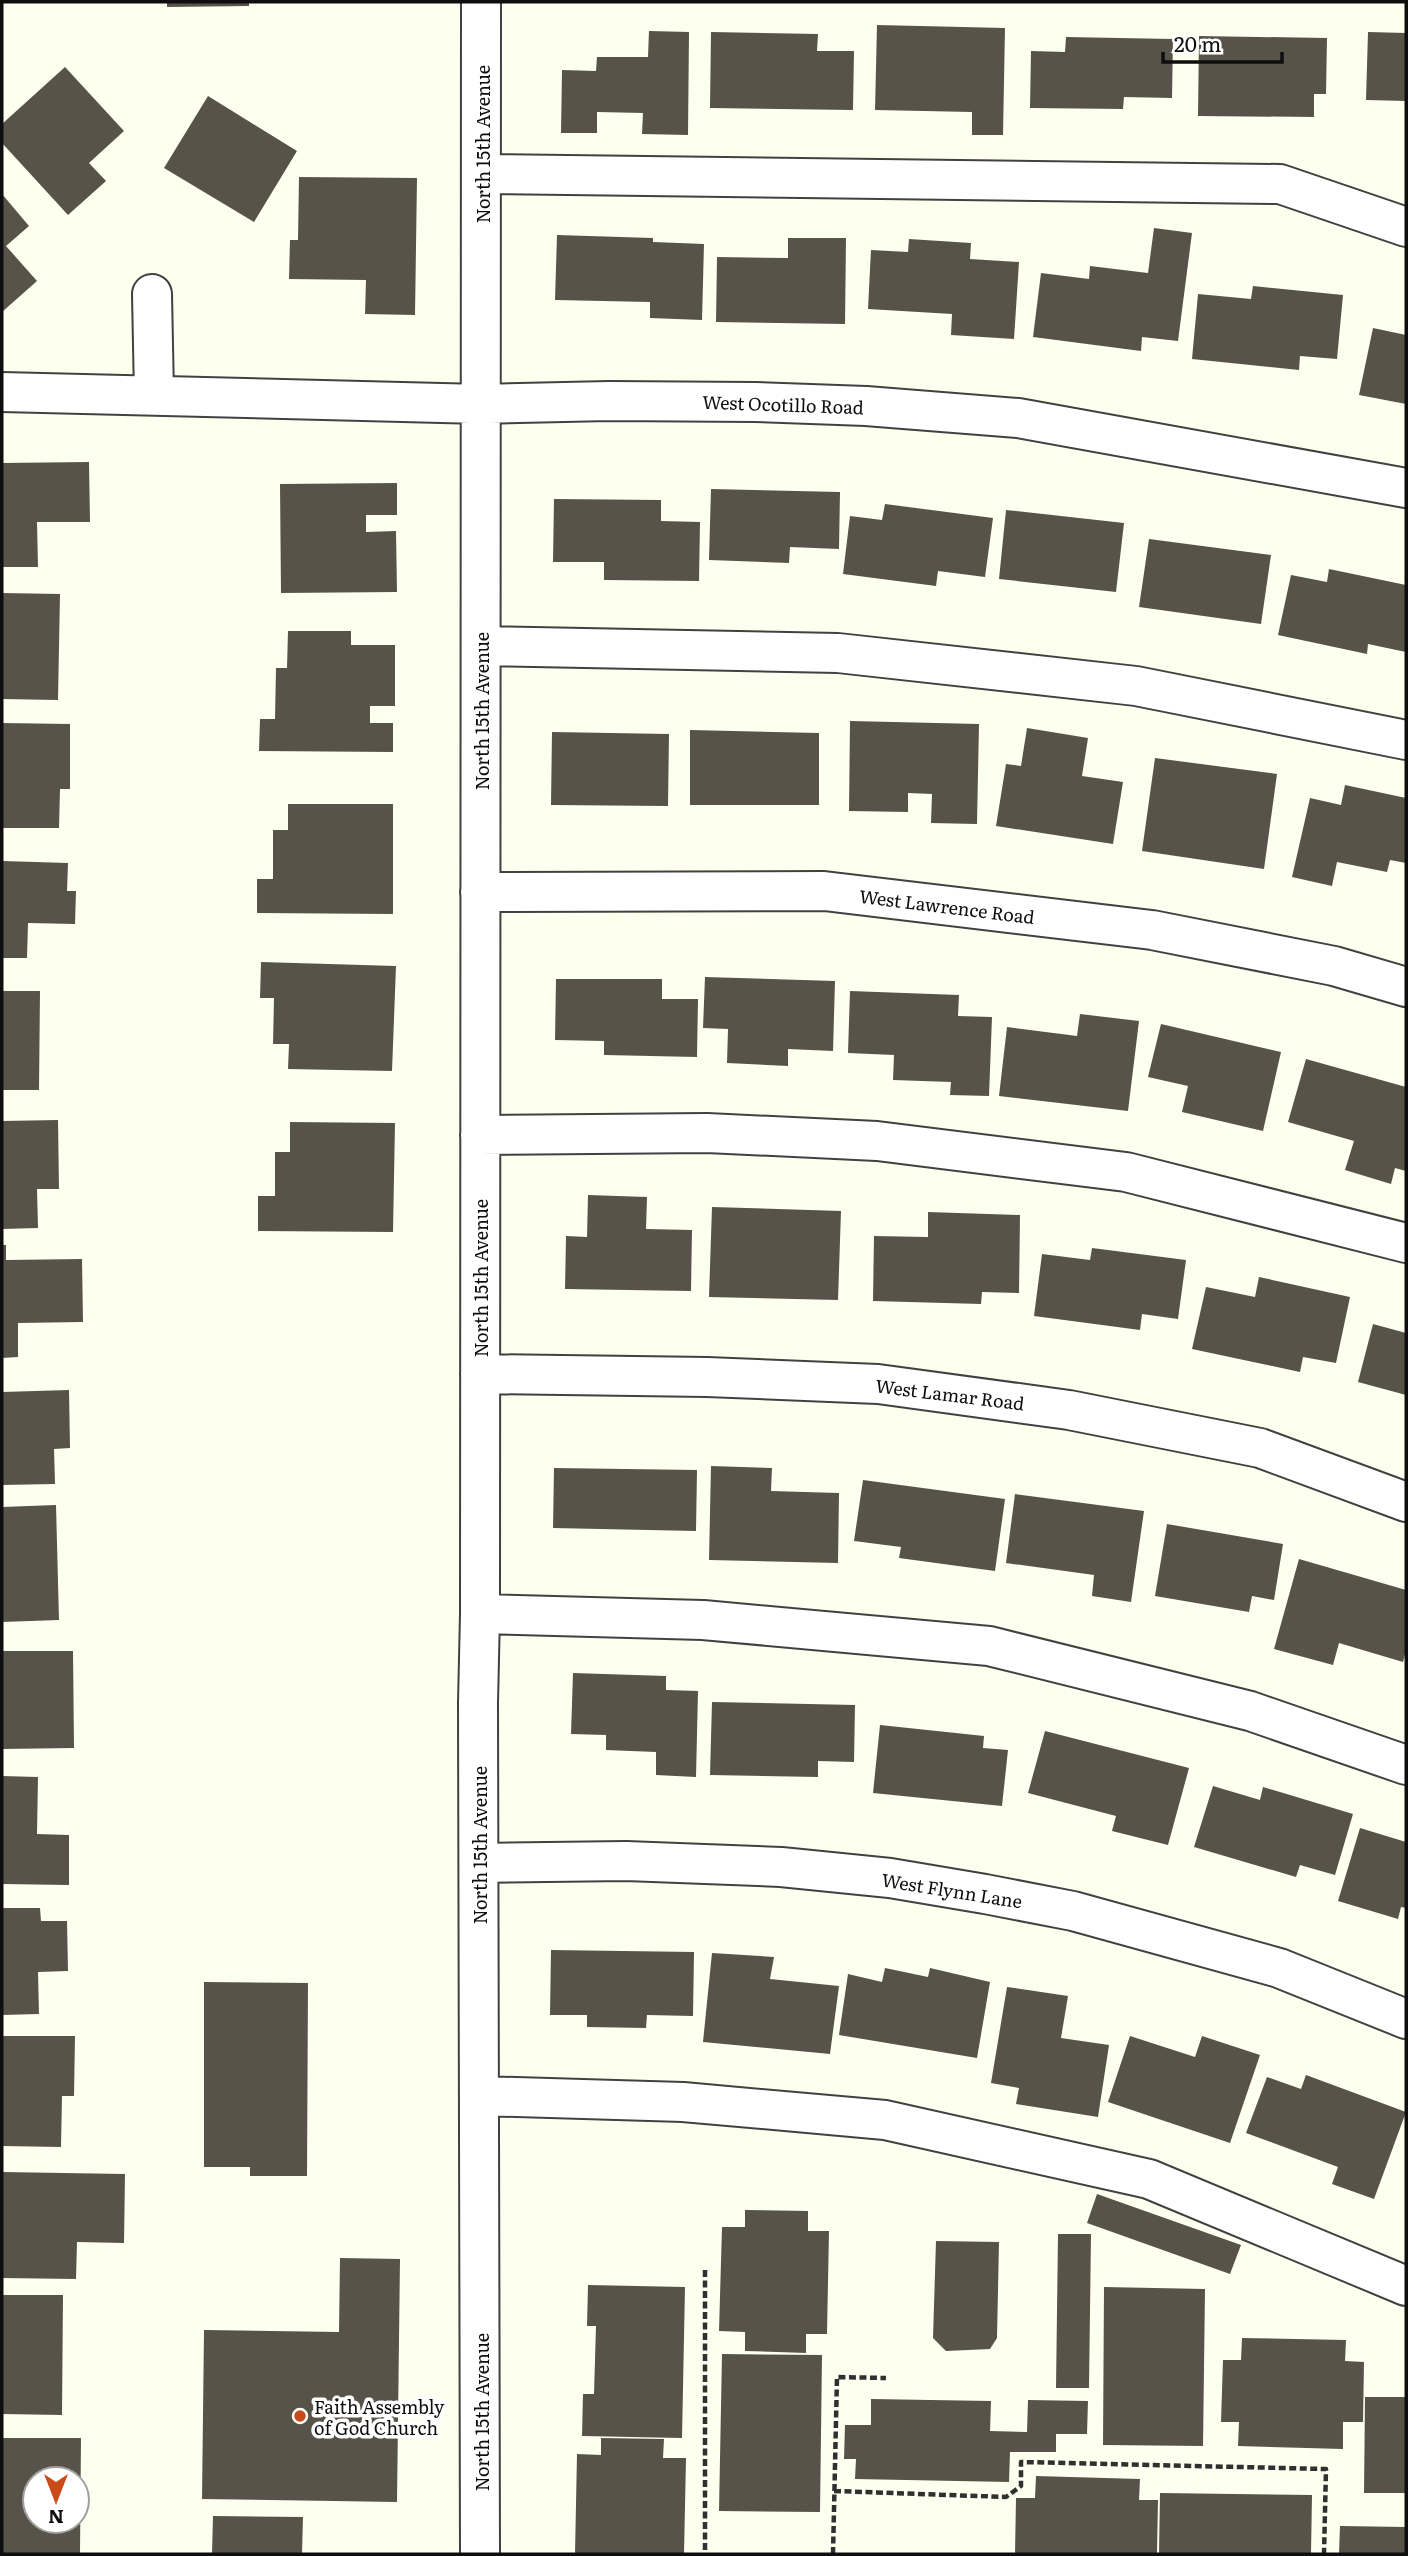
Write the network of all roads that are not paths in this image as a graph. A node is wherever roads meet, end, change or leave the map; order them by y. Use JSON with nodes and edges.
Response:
{"nodes":[{"id":1,"x":481,"y":2,"type":"edge"},
{"id":2,"x":482,"y":174,"type":"junction"},
{"id":3,"x":1406,"y":227,"type":"edge"},
{"id":4,"x":152,"y":295,"type":"dead end"},
{"id":5,"x":2,"y":392,"type":"edge"},
{"id":6,"x":154,"y":395,"type":"junction"},
{"id":7,"x":481,"y":404,"type":"junction"},
{"id":8,"x":1406,"y":488,"type":"edge"},
{"id":9,"x":481,"y":646,"type":"junction"},
{"id":10,"x":1406,"y":740,"type":"edge"},
{"id":11,"x":480,"y":892,"type":"junction"},
{"id":12,"x":1406,"y":987,"type":"edge"},
{"id":13,"x":480,"y":1135,"type":"junction"},
{"id":14,"x":1406,"y":1243,"type":"edge"},
{"id":15,"x":480,"y":1374,"type":"junction"},
{"id":16,"x":1406,"y":1502,"type":"edge"},
{"id":17,"x":480,"y":1614,"type":"junction"},
{"id":18,"x":1406,"y":1765,"type":"edge"},
{"id":19,"x":480,"y":1863,"type":"junction"},
{"id":20,"x":1406,"y":2019,"type":"edge"},
{"id":21,"x":480,"y":2096,"type":"junction"},
{"id":22,"x":1406,"y":2286,"type":"edge"},
{"id":23,"x":480,"y":2554,"type":"edge"}],
"edges":[{"from":1,"to":2,"type":"street","name":"North 15th Avenue"},
{"from":2,"to":3,"type":"street"},
{"from":2,"to":7,"type":"street","name":"North 15th Avenue"},
{"from":4,"to":6,"type":"street"},
{"from":5,"to":6,"type":"street","name":"West Ocotillo Road"},
{"from":6,"to":7,"type":"street","name":"West Ocotillo Road"},
{"from":7,"to":8,"type":"street","name":"West Ocotillo Road"},
{"from":7,"to":9,"type":"street","name":"North 15th Avenue"},
{"from":9,"to":10,"type":"street"},
{"from":9,"to":11,"type":"street","name":"North 15th Avenue"},
{"from":11,"to":12,"type":"street","name":"West Lawrence Road"},
{"from":11,"to":13,"type":"street","name":"North 15th Avenue"},
{"from":13,"to":14,"type":"street"},
{"from":13,"to":15,"type":"street","name":"North 15th Avenue"},
{"from":15,"to":16,"type":"street","name":"West Lamar Road"},
{"from":15,"to":17,"type":"street","name":"North 15th Avenue"},
{"from":17,"to":18,"type":"street"},
{"from":17,"to":19,"type":"street","name":"North 15th Avenue"},
{"from":19,"to":20,"type":"street","name":"West Flynn Lane"},
{"from":19,"to":21,"type":"street","name":"North 15th Avenue"},
{"from":21,"to":22,"type":"street"},
{"from":21,"to":23,"type":"street","name":"North 15th Avenue"}]}
